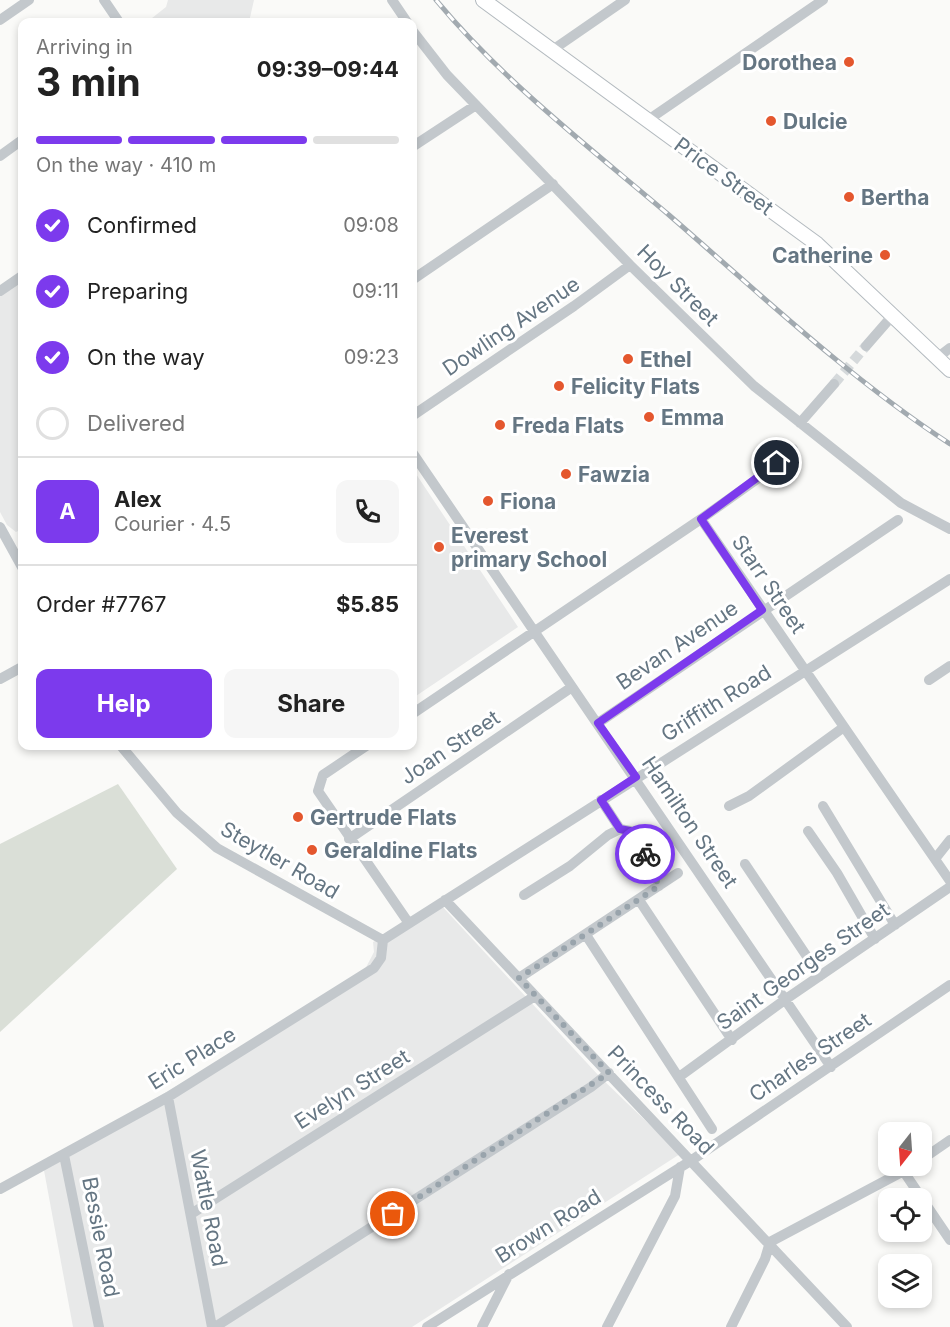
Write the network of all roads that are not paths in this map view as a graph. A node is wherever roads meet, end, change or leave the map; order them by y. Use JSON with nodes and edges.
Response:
{"nodes":[{"id":1,"x":29,"y":0,"type":"edge"},
{"id":2,"x":104,"y":0,"type":"edge"},
{"id":3,"x":392,"y":0,"type":"edge"},
{"id":4,"x":483,"y":0,"type":"edge"},
{"id":5,"x":626,"y":0,"type":"edge"},
{"id":6,"x":824,"y":0,"type":"edge"},
{"id":7,"x":116,"y":18,"type":"edge"},
{"id":8,"x":400,"y":18,"type":"edge"},
{"id":9,"x":0,"y":20,"type":"edge"},
{"id":10,"x":417,"y":38,"type":"edge"},
{"id":11,"x":551,"y":51,"type":"junction"},
{"id":12,"x":476,"y":105,"type":"junction"},
{"id":13,"x":648,"y":120,"type":"junction"},
{"id":14,"x":18,"y":143,"type":"edge"},
{"id":15,"x":417,"y":144,"type":"edge"},
{"id":16,"x":0,"y":156,"type":"edge"},
{"id":17,"x":553,"y":184,"type":"junction"},
{"id":18,"x":630,"y":265,"type":"junction"},
{"id":19,"x":417,"y":277,"type":"edge"},
{"id":20,"x":18,"y":279,"type":"edge"},
{"id":21,"x":0,"y":291,"type":"edge"},
{"id":22,"x":893,"y":315,"type":"junction"},
{"id":23,"x":866,"y":346,"type":"tunnel mouth"},
{"id":24,"x":950,"y":348,"type":"edge"},
{"id":25,"x":937,"y":358,"type":"junction"},
{"id":26,"x":950,"y":370,"type":"edge"},
{"id":27,"x":834,"y":384,"type":"tunnel mouth"},
{"id":28,"x":417,"y":413,"type":"edge"},
{"id":29,"x":800,"y":423,"type":"junction"},
{"id":30,"x":794,"y":449,"type":"dead end"},
{"id":31,"x":417,"y":459,"type":"edge"},
{"id":32,"x":701,"y":519,"type":"junction"},
{"id":33,"x":898,"y":520,"type":"dead end"},
{"id":34,"x":0,"y":526,"type":"edge"},
{"id":35,"x":950,"y":530,"type":"edge"},
{"id":36,"x":18,"y":550,"type":"edge"},
{"id":37,"x":950,"y":579,"type":"edge"},
{"id":38,"x":762,"y":610,"type":"junction"},
{"id":39,"x":534,"y":631,"type":"junction"},
{"id":40,"x":950,"y":666,"type":"edge"},
{"id":41,"x":18,"y":669,"type":"edge"},
{"id":42,"x":805,"y":670,"type":"junction"},
{"id":43,"x":0,"y":679,"type":"edge"},
{"id":44,"x":928,"y":680,"type":"dead end"},
{"id":45,"x":572,"y":687,"type":"junction"},
{"id":46,"x":417,"y":711,"type":"edge"},
{"id":47,"x":598,"y":723,"type":"junction"},
{"id":48,"x":844,"y":727,"type":"junction"},
{"id":49,"x":124,"y":750,"type":"edge"},
{"id":50,"x":360,"y":750,"type":"edge"},
{"id":51,"x":636,"y":777,"type":"junction"},
{"id":52,"x":601,"y":800,"type":"junction"},
{"id":53,"x":729,"y":806,"type":"dead end"},
{"id":54,"x":823,"y":806,"type":"dead end"},
{"id":55,"x":620,"y":829,"type":"junction"},
{"id":56,"x":808,"y":831,"type":"dead end"},
{"id":57,"x":349,"y":839,"type":"junction"},
{"id":58,"x":950,"y":840,"type":"edge"},
{"id":59,"x":935,"y":859,"type":"junction"},
{"id":60,"x":744,"y":864,"type":"dead end"},
{"id":61,"x":678,"y":873,"type":"dead end"},
{"id":62,"x":950,"y":881,"type":"edge"},
{"id":63,"x":659,"y":886,"type":"junction"},
{"id":64,"x":950,"y":887,"type":"edge"},
{"id":65,"x":524,"y":895,"type":"dead end"},
{"id":66,"x":445,"y":900,"type":"junction"},
{"id":67,"x":639,"y":900,"type":"junction"},
{"id":68,"x":408,"y":922,"type":"junction"},
{"id":69,"x":895,"y":925,"type":"junction"},
{"id":70,"x":586,"y":935,"type":"junction"},
{"id":71,"x":875,"y":939,"type":"junction"},
{"id":72,"x":383,"y":940,"type":"junction"},
{"id":73,"x":820,"y":976,"type":"junction"},
{"id":74,"x":519,"y":978,"type":"junction"},
{"id":75,"x":950,"y":985,"type":"edge"},
{"id":76,"x":535,"y":996,"type":"junction"},
{"id":77,"x":786,"y":999,"type":"junction"},
{"id":78,"x":732,"y":1040,"type":"junction"},
{"id":79,"x":831,"y":1067,"type":"junction"},
{"id":80,"x":609,"y":1073,"type":"junction"},
{"id":81,"x":679,"y":1077,"type":"junction"},
{"id":82,"x":168,"y":1097,"type":"junction"},
{"id":83,"x":712,"y":1129,"type":"dead end"},
{"id":84,"x":950,"y":1140,"type":"edge"},
{"id":85,"x":932,"y":1152,"type":"edge"},
{"id":86,"x":64,"y":1155,"type":"junction"},
{"id":87,"x":692,"y":1161,"type":"junction"},
{"id":88,"x":680,"y":1167,"type":"junction"},
{"id":89,"x":896,"y":1176,"type":"edge"},
{"id":90,"x":913,"y":1176,"type":"edge"},
{"id":91,"x":0,"y":1189,"type":"edge"},
{"id":92,"x":191,"y":1214,"type":"junction"},
{"id":93,"x":950,"y":1240,"type":"edge"},
{"id":94,"x":770,"y":1242,"type":"junction"},
{"id":95,"x":509,"y":1274,"type":"junction"},
{"id":96,"x":835,"y":1322,"type":"edge"},
{"id":97,"x":99,"y":1327,"type":"edge"},
{"id":98,"x":213,"y":1327,"type":"edge"},
{"id":99,"x":427,"y":1327,"type":"edge"},
{"id":100,"x":482,"y":1327,"type":"edge"},
{"id":101,"x":607,"y":1327,"type":"edge"},
{"id":102,"x":730,"y":1327,"type":"edge"},
{"id":103,"x":847,"y":1327,"type":"edge"}],
"edges":[{"from":1,"to":9,"type":"street"},
{"from":2,"to":7,"type":"street"},
{"from":3,"to":8,"type":"street"},
{"from":4,"to":11,"type":"street","name":"Price Street"},
{"from":5,"to":11,"type":"street"},
{"from":6,"to":13,"type":"street"},
{"from":10,"to":12,"type":"street","name":"Hoy Street"},
{"from":11,"to":13,"type":"street","name":"Price Street"},
{"from":12,"to":15,"type":"street"},
{"from":12,"to":17,"type":"street","name":"Hoy Street"},
{"from":13,"to":22,"type":"street","name":"Price Street"},
{"from":14,"to":16,"type":"street"},
{"from":17,"to":18,"type":"street","name":"Hoy Street"},
{"from":17,"to":19,"type":"street"},
{"from":18,"to":28,"type":"street","name":"Dowling Avenue"},
{"from":18,"to":29,"type":"street","name":"Hoy Street"},
{"from":20,"to":21,"type":"street"},
{"from":22,"to":23,"type":"street"},
{"from":22,"to":25,"type":"street","name":"Price Street"},
{"from":24,"to":25,"type":"street"},
{"from":25,"to":26,"type":"street","name":"Price Street"},
{"from":27,"to":29,"type":"street"},
{"from":29,"to":35,"type":"street","name":"Hoy Street"},
{"from":30,"to":32,"type":"street"},
{"from":31,"to":39,"type":"street","name":"Hamilton Street"},
{"from":32,"to":38,"type":"street","name":"Starr Street"},
{"from":32,"to":39,"type":"street"},
{"from":33,"to":38,"type":"street","name":"Bevan Avenue"},
{"from":34,"to":36,"type":"street"},
{"from":37,"to":42,"type":"street","name":"Griffith Road"},
{"from":38,"to":42,"type":"street","name":"Starr Street"},
{"from":38,"to":47,"type":"street","name":"Bevan Avenue"},
{"from":39,"to":45,"type":"street","name":"Hamilton Street"},
{"from":39,"to":46,"type":"street"},
{"from":40,"to":44,"type":"street"},
{"from":41,"to":43,"type":"street"},
{"from":42,"to":48,"type":"street","name":"Starr Street"},
{"from":42,"to":51,"type":"street","name":"Griffith Road"},
{"from":45,"to":47,"type":"street","name":"Hamilton Street"},
{"from":45,"to":57,"type":"street","name":"Joan Street"},
{"from":47,"to":51,"type":"street","name":"Hamilton Street"},
{"from":48,"to":53,"type":"street"},
{"from":48,"to":59,"type":"street","name":"Starr Street"},
{"from":49,"to":72,"type":"street","name":"Steytler Road"},
{"from":50,"to":57,"type":"street"},
{"from":51,"to":52,"type":"street","name":"Griffith Road"},
{"from":51,"to":77,"type":"street","name":"Hamilton Street"},
{"from":52,"to":55,"type":"street"},
{"from":52,"to":66,"type":"street","name":"Griffith Road"},
{"from":54,"to":69,"type":"street"},
{"from":55,"to":63,"type":"street"},
{"from":55,"to":65,"type":"street"},
{"from":56,"to":71,"type":"street"},
{"from":57,"to":68,"type":"street"},
{"from":58,"to":59,"type":"street"},
{"from":59,"to":62,"type":"street","name":"Starr Street"},
{"from":60,"to":73,"type":"street"},
{"from":61,"to":63,"type":"street"},
{"from":63,"to":67,"type":"street"},
{"from":64,"to":69,"type":"street","name":"Saint Georges Street"},
{"from":66,"to":68,"type":"street","name":"Griffith Road"},
{"from":66,"to":74,"type":"street","name":"Princess Road"},
{"from":67,"to":70,"type":"street"},
{"from":67,"to":78,"type":"street"},
{"from":68,"to":72,"type":"street","name":"Griffith Road"},
{"from":69,"to":71,"type":"street","name":"Saint Georges Street"},
{"from":70,"to":74,"type":"street"},
{"from":70,"to":81,"type":"street"},
{"from":71,"to":73,"type":"street","name":"Saint Georges Street"},
{"from":72,"to":82,"type":"street","name":"Eric Place"},
{"from":73,"to":77,"type":"street","name":"Saint Georges Street"},
{"from":74,"to":76,"type":"street","name":"Princess Road"},
{"from":75,"to":79,"type":"street","name":"Charles Street"},
{"from":76,"to":80,"type":"street","name":"Princess Road"},
{"from":76,"to":92,"type":"street","name":"Evelyn Street"},
{"from":77,"to":78,"type":"street","name":"Saint Georges Street"},
{"from":77,"to":79,"type":"street","name":"Hamilton Street"},
{"from":78,"to":81,"type":"street","name":"Saint Georges Street"},
{"from":79,"to":87,"type":"street","name":"Charles Street"},
{"from":80,"to":87,"type":"street","name":"Princess Road"},
{"from":80,"to":98,"type":"street"},
{"from":81,"to":83,"type":"street"},
{"from":82,"to":86,"type":"street","name":"Eric Place"},
{"from":82,"to":92,"type":"street","name":"Wattle Road"},
{"from":84,"to":85,"type":"street"},
{"from":86,"to":91,"type":"street","name":"Eric Place"},
{"from":86,"to":97,"type":"street","name":"Bessie Road"},
{"from":87,"to":88,"type":"street","name":"Brown Road"},
{"from":87,"to":94,"type":"street","name":"Princess Road"},
{"from":88,"to":95,"type":"street","name":"Brown Road"},
{"from":88,"to":101,"type":"street"},
{"from":89,"to":94,"type":"street"},
{"from":90,"to":93,"type":"street"},
{"from":92,"to":98,"type":"street","name":"Wattle Road"},
{"from":94,"to":96,"type":"street","name":"Princess Road"},
{"from":94,"to":102,"type":"street"},
{"from":95,"to":99,"type":"street","name":"Brown Road"},
{"from":95,"to":100,"type":"street"},
{"from":96,"to":103,"type":"street","name":"Princess Road"}]}
